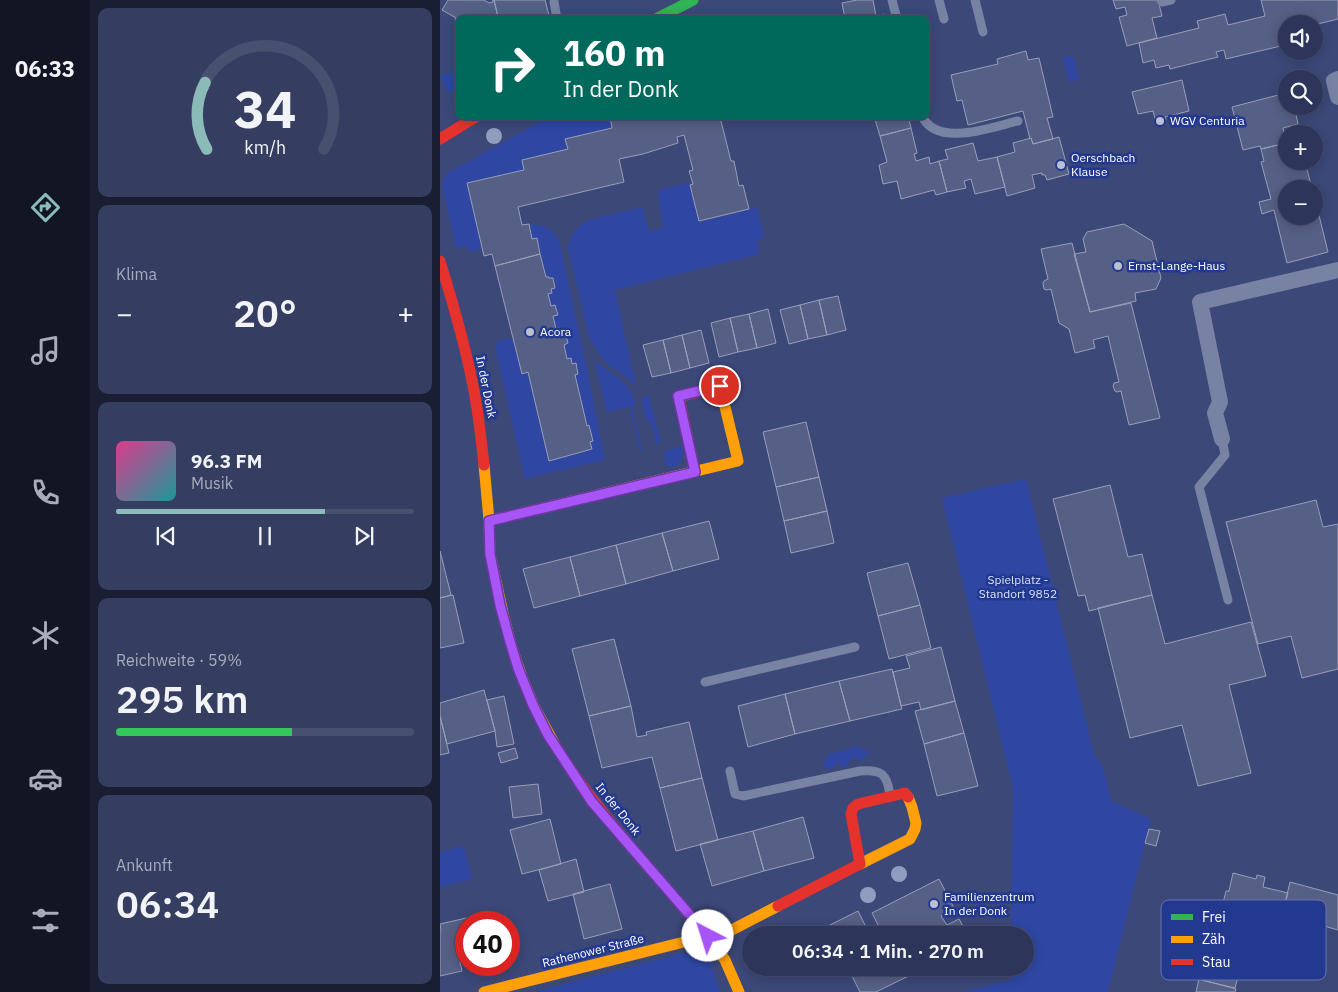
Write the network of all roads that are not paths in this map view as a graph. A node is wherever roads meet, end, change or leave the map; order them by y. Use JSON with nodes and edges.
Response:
{"nodes":[{"id":1,"x":693,"y":0,"type":"edge"},
{"id":2,"x":892,"y":0,"type":"edge"},
{"id":3,"x":939,"y":0,"type":"edge"},
{"id":4,"x":975,"y":0,"type":"edge"},
{"id":5,"x":1162,"y":0,"type":"edge"},
{"id":6,"x":1171,"y":0,"type":"edge"},
{"id":7,"x":554,"y":2,"type":"dead end"},
{"id":8,"x":556,"y":15,"type":"edge"},
{"id":9,"x":664,"y":15,"type":"edge"},
{"id":10,"x":896,"y":15,"type":"edge"},
{"id":11,"x":944,"y":19,"type":"dead end"},
{"id":12,"x":983,"y":32,"type":"dead end"},
{"id":13,"x":1338,"y":80,"type":"edge"},
{"id":14,"x":1338,"y":97,"type":"edge"},
{"id":15,"x":471,"y":120,"type":"edge"},
{"id":16,"x":924,"y":120,"type":"edge"},
{"id":17,"x":1018,"y":121,"type":"dead end"},
{"id":18,"x":440,"y":139,"type":"edge"},
{"id":19,"x":440,"y":261,"type":"edge"},
{"id":20,"x":1338,"y":270,"type":"edge"},
{"id":21,"x":1222,"y":439,"type":"joint"},
{"id":22,"x":695,"y":472,"type":"junction"},
{"id":23,"x":489,"y":521,"type":"junction"},
{"id":24,"x":1228,"y":600,"type":"dead end"},
{"id":25,"x":855,"y":647,"type":"dead end"},
{"id":26,"x":705,"y":682,"type":"dead end"},
{"id":27,"x":730,"y":771,"type":"dead end"},
{"id":28,"x":890,"y":795,"type":"junction"},
{"id":29,"x":860,"y":864,"type":"junction"},
{"id":30,"x":708,"y":936,"type":"junction"},
{"id":31,"x":532,"y":980,"type":"junction"},
{"id":32,"x":484,"y":992,"type":"edge"},
{"id":33,"x":533,"y":992,"type":"edge"},
{"id":34,"x":738,"y":992,"type":"edge"}],
"edges":[{"from":1,"to":9,"type":"street"},
{"from":2,"to":10,"type":"lane"},
{"from":3,"to":11,"type":"lane"},
{"from":4,"to":12,"type":"lane"},
{"from":5,"to":6,"type":"lane"},
{"from":7,"to":8,"type":"lane"},
{"from":13,"to":14,"type":"street"},
{"from":15,"to":18,"type":"street"},
{"from":16,"to":17,"type":"lane"},
{"from":19,"to":23,"type":"street","name":"In der Donk"},
{"from":20,"to":21,"type":"street"},
{"from":21,"to":24,"type":"lane"},
{"from":22,"to":22,"type":"street"},
{"from":22,"to":23,"type":"street"},
{"from":23,"to":30,"type":"street","name":"In der Donk"},
{"from":25,"to":26,"type":"lane"},
{"from":27,"to":28,"type":"lane"},
{"from":28,"to":29,"type":"street"},
{"from":28,"to":29,"type":"street"},
{"from":29,"to":30,"type":"street"},
{"from":30,"to":31,"type":"street","name":"Rathenower Straße"},
{"from":30,"to":34,"type":"street","name":"In der Donk"},
{"from":31,"to":32,"type":"street","name":"Rathenower Straße"},
{"from":31,"to":33,"type":"lane"}]}
